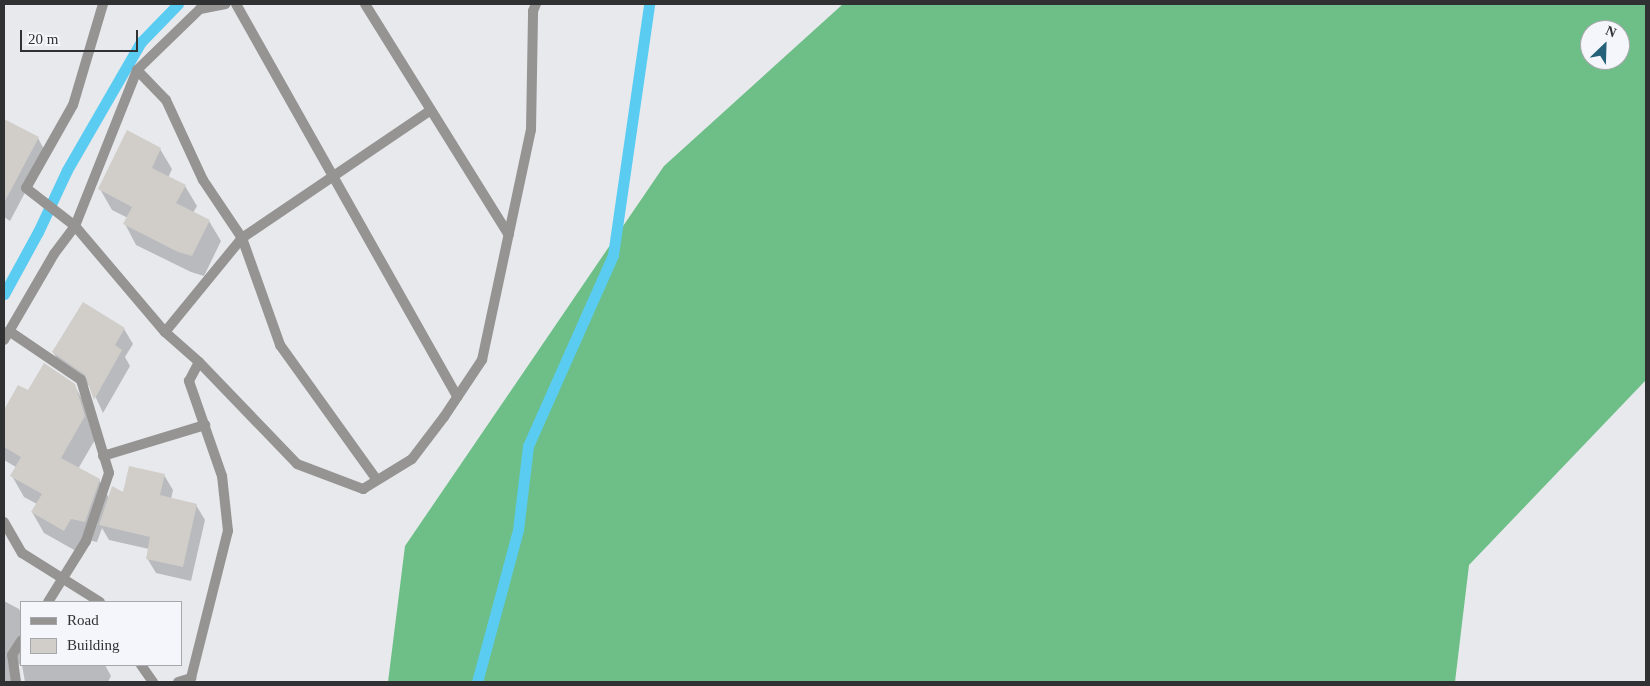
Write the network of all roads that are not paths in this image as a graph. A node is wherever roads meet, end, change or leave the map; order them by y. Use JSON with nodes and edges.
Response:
{"nodes":[{"id":1,"x":103,"y":4,"type":"edge"},
{"id":2,"x":226,"y":4,"type":"edge"},
{"id":3,"x":236,"y":4,"type":"edge"},
{"id":4,"x":364,"y":4,"type":"edge"},
{"id":5,"x":536,"y":4,"type":"edge"},
{"id":6,"x":137,"y":70,"type":"junction"},
{"id":7,"x":431,"y":110,"type":"junction"},
{"id":8,"x":333,"y":176,"type":"junction"},
{"id":9,"x":75,"y":226,"type":"junction"},
{"id":10,"x":509,"y":235,"type":"junction"},
{"id":11,"x":242,"y":238,"type":"junction"},
{"id":12,"x":165,"y":332,"type":"junction"},
{"id":13,"x":6,"y":336,"type":"edge"},
{"id":14,"x":199,"y":362,"type":"junction"},
{"id":15,"x":457,"y":397,"type":"junction"},
{"id":16,"x":205,"y":425,"type":"junction"},
{"id":17,"x":103,"y":456,"type":"junction"},
{"id":18,"x":377,"y":480,"type":"junction"},
{"id":19,"x":4,"y":522,"type":"edge"},
{"id":20,"x":64,"y":580,"type":"junction"},
{"id":21,"x":49,"y":601,"type":"edge"},
{"id":22,"x":98,"y":601,"type":"edge"},
{"id":23,"x":20,"y":643,"type":"edge"},
{"id":24,"x":142,"y":666,"type":"edge"},
{"id":25,"x":16,"y":682,"type":"edge"},
{"id":26,"x":153,"y":682,"type":"edge"},
{"id":27,"x":178,"y":682,"type":"edge"}],
"edges":[{"from":1,"to":9,"type":"street"},
{"from":2,"to":6,"type":"street"},
{"from":3,"to":8,"type":"street"},
{"from":4,"to":7,"type":"street"},
{"from":5,"to":10,"type":"street"},
{"from":6,"to":9,"type":"street"},
{"from":6,"to":11,"type":"street"},
{"from":7,"to":8,"type":"street"},
{"from":7,"to":10,"type":"street"},
{"from":8,"to":11,"type":"street"},
{"from":8,"to":15,"type":"street"},
{"from":9,"to":12,"type":"street"},
{"from":9,"to":13,"type":"street"},
{"from":10,"to":15,"type":"street"},
{"from":11,"to":12,"type":"street"},
{"from":11,"to":18,"type":"street"},
{"from":12,"to":14,"type":"street"},
{"from":13,"to":17,"type":"street"},
{"from":14,"to":16,"type":"street"},
{"from":14,"to":18,"type":"street"},
{"from":15,"to":18,"type":"street"},
{"from":16,"to":17,"type":"street"},
{"from":16,"to":27,"type":"street"},
{"from":17,"to":20,"type":"street"},
{"from":19,"to":20,"type":"street"},
{"from":20,"to":21,"type":"street"},
{"from":20,"to":22,"type":"street"},
{"from":23,"to":25,"type":"street"},
{"from":24,"to":26,"type":"street"}]}
